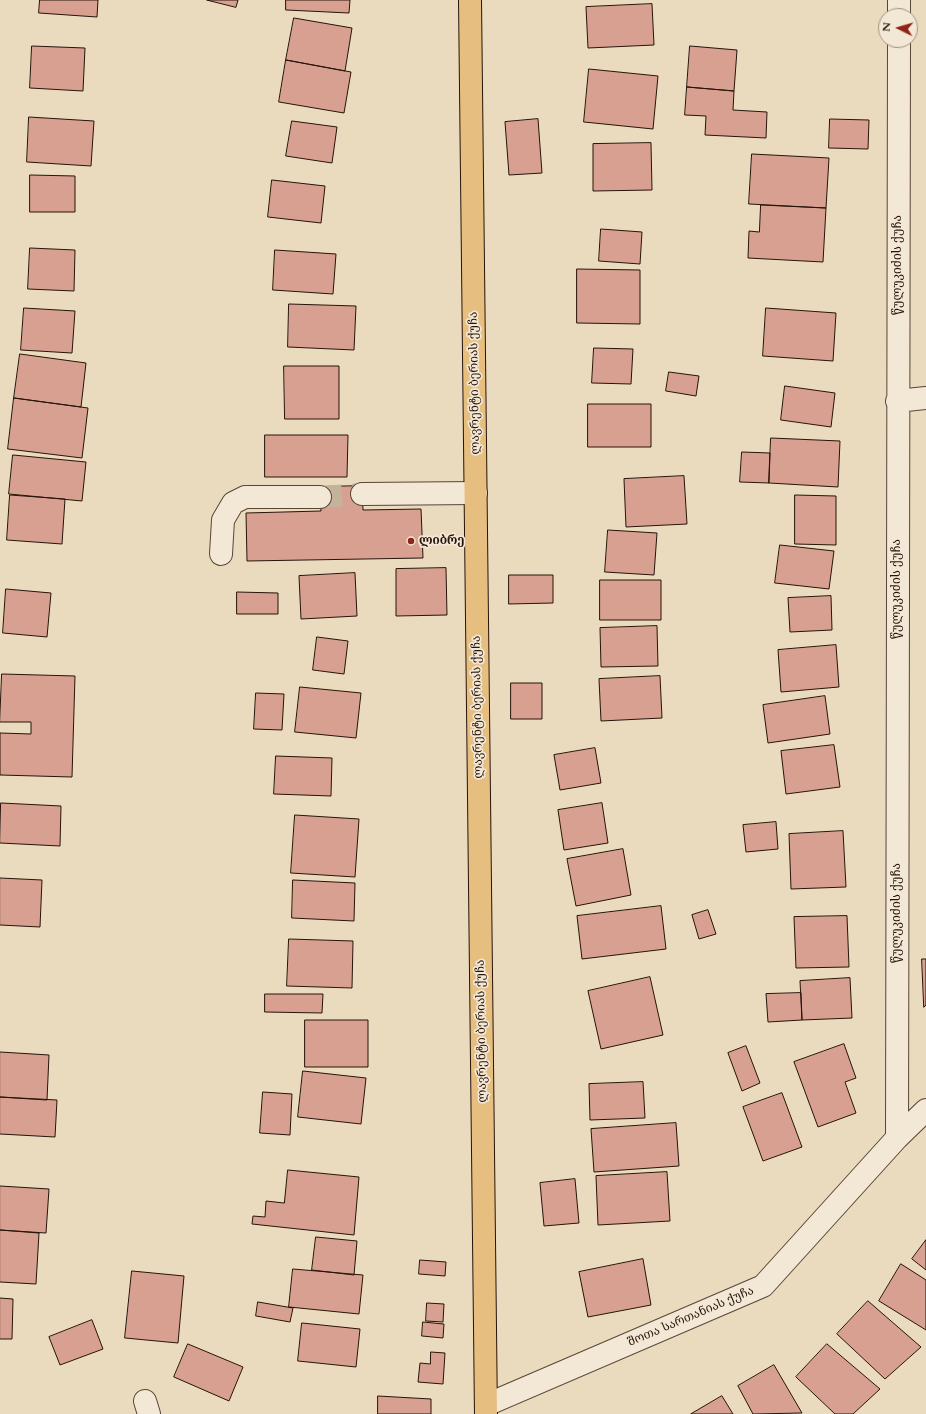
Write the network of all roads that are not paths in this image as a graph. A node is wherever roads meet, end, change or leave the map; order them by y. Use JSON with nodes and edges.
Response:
{"nodes":[{"id":1,"x":470,"y":0,"type":"edge"},
{"id":2,"x":898,"y":48,"type":"edge"},
{"id":3,"x":926,"y":398,"type":"edge"},
{"id":4,"x":897,"y":401,"type":"junction"},
{"id":5,"x":476,"y":493,"type":"junction"},
{"id":6,"x":362,"y":494,"type":"tunnel mouth"},
{"id":7,"x":320,"y":497,"type":"tunnel mouth"},
{"id":8,"x":221,"y":554,"type":"dead end"},
{"id":9,"x":926,"y":1110,"type":"edge"},
{"id":10,"x":897,"y":1138,"type":"junction"},
{"id":11,"x":486,"y":1410,"type":"edge"}],
"edges":[{"from":1,"to":5,"type":"main road","name":"ლავრენტი ბერიას ქუჩა"},
{"from":2,"to":4,"type":"street","name":"წულუკიძის ქუჩა"},
{"from":3,"to":4,"type":"street"},
{"from":4,"to":10,"type":"street","name":"წულუკიძის ქუჩა"},
{"from":5,"to":6,"type":"street"},
{"from":5,"to":11,"type":"main road","name":"ლავრენტი ბერიას ქუჩა"},
{"from":7,"to":8,"type":"street"},
{"from":9,"to":10,"type":"street","name":"შოთა სართანიას ქუჩა"},
{"from":10,"to":11,"type":"street","name":"შოთა სართანიას ქუჩა"}]}
